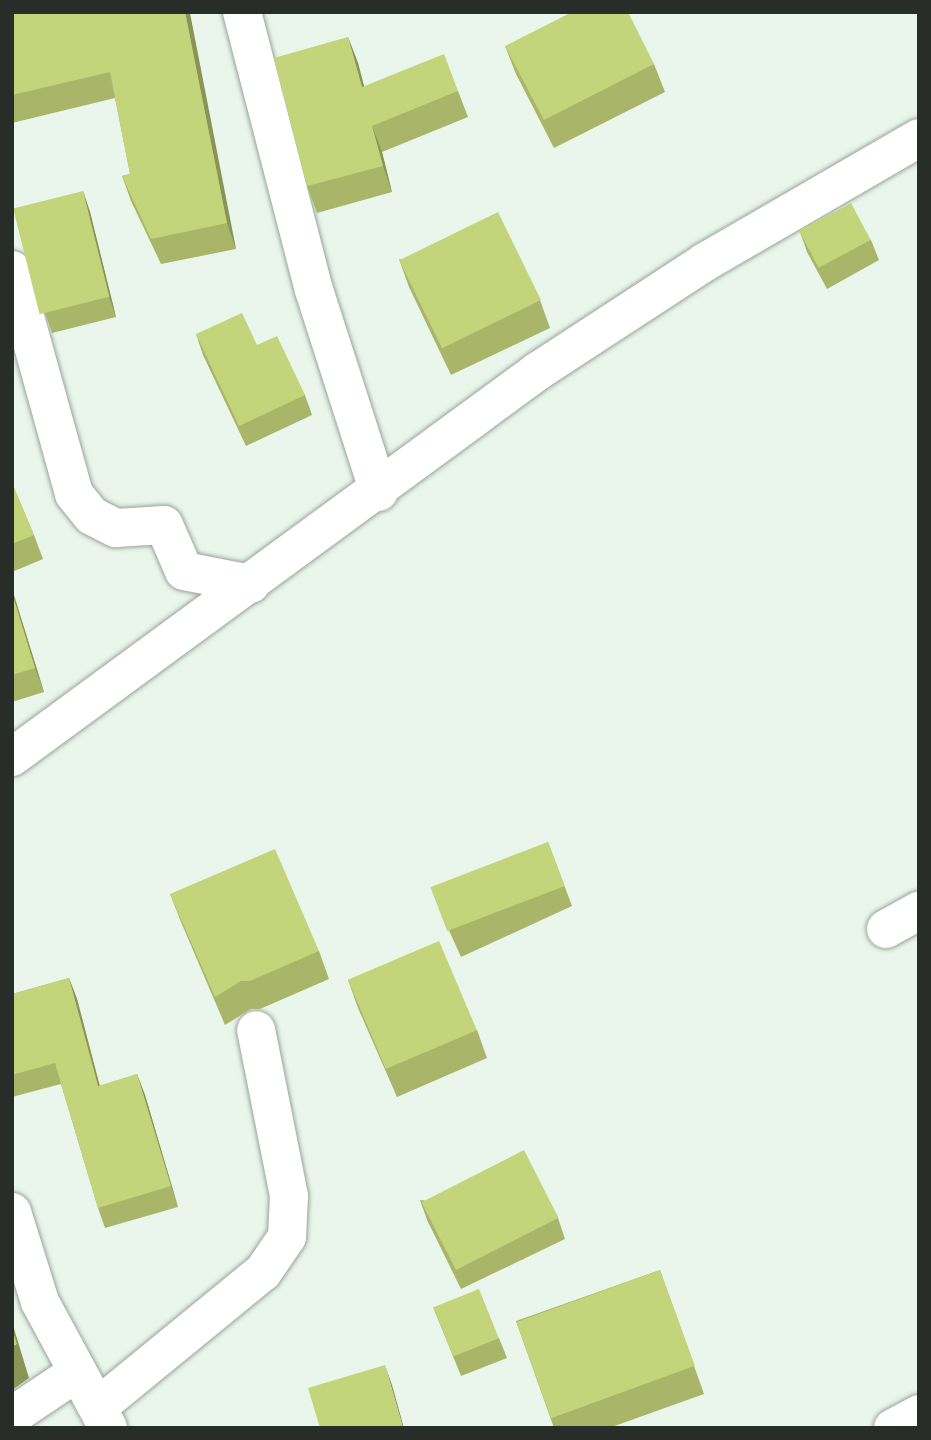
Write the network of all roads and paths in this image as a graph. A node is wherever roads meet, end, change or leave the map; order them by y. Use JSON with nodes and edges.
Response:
{"nodes":[{"id":1,"x":242,"y":12,"type":"edge"},
{"id":2,"x":919,"y":138,"type":"edge"},
{"id":3,"x":12,"y":270,"type":"edge"},
{"id":4,"x":379,"y":492,"type":"junction"},
{"id":5,"x":251,"y":584,"type":"junction"},
{"id":6,"x":12,"y":757,"type":"edge"},
{"id":7,"x":256,"y":1030,"type":"dead end"},
{"id":8,"x":12,"y":1212,"type":"edge"},
{"id":9,"x":76,"y":1373,"type":"junction"},
{"id":10,"x":919,"y":1414,"type":"edge"},
{"id":11,"x":12,"y":1416,"type":"edge"},
{"id":12,"x":103,"y":1417,"type":"edge"},
{"id":13,"x":893,"y":1428,"type":"edge"}],
"edges":[{"from":1,"to":4,"type":"street"},
{"from":2,"to":4,"type":"street"},
{"from":3,"to":5,"type":"street"},
{"from":4,"to":5,"type":"street"},
{"from":5,"to":6,"type":"street"},
{"from":7,"to":12,"type":"street"},
{"from":8,"to":9,"type":"street"},
{"from":9,"to":11,"type":"street"},
{"from":9,"to":12,"type":"street"},
{"from":10,"to":13,"type":"street"}]}
